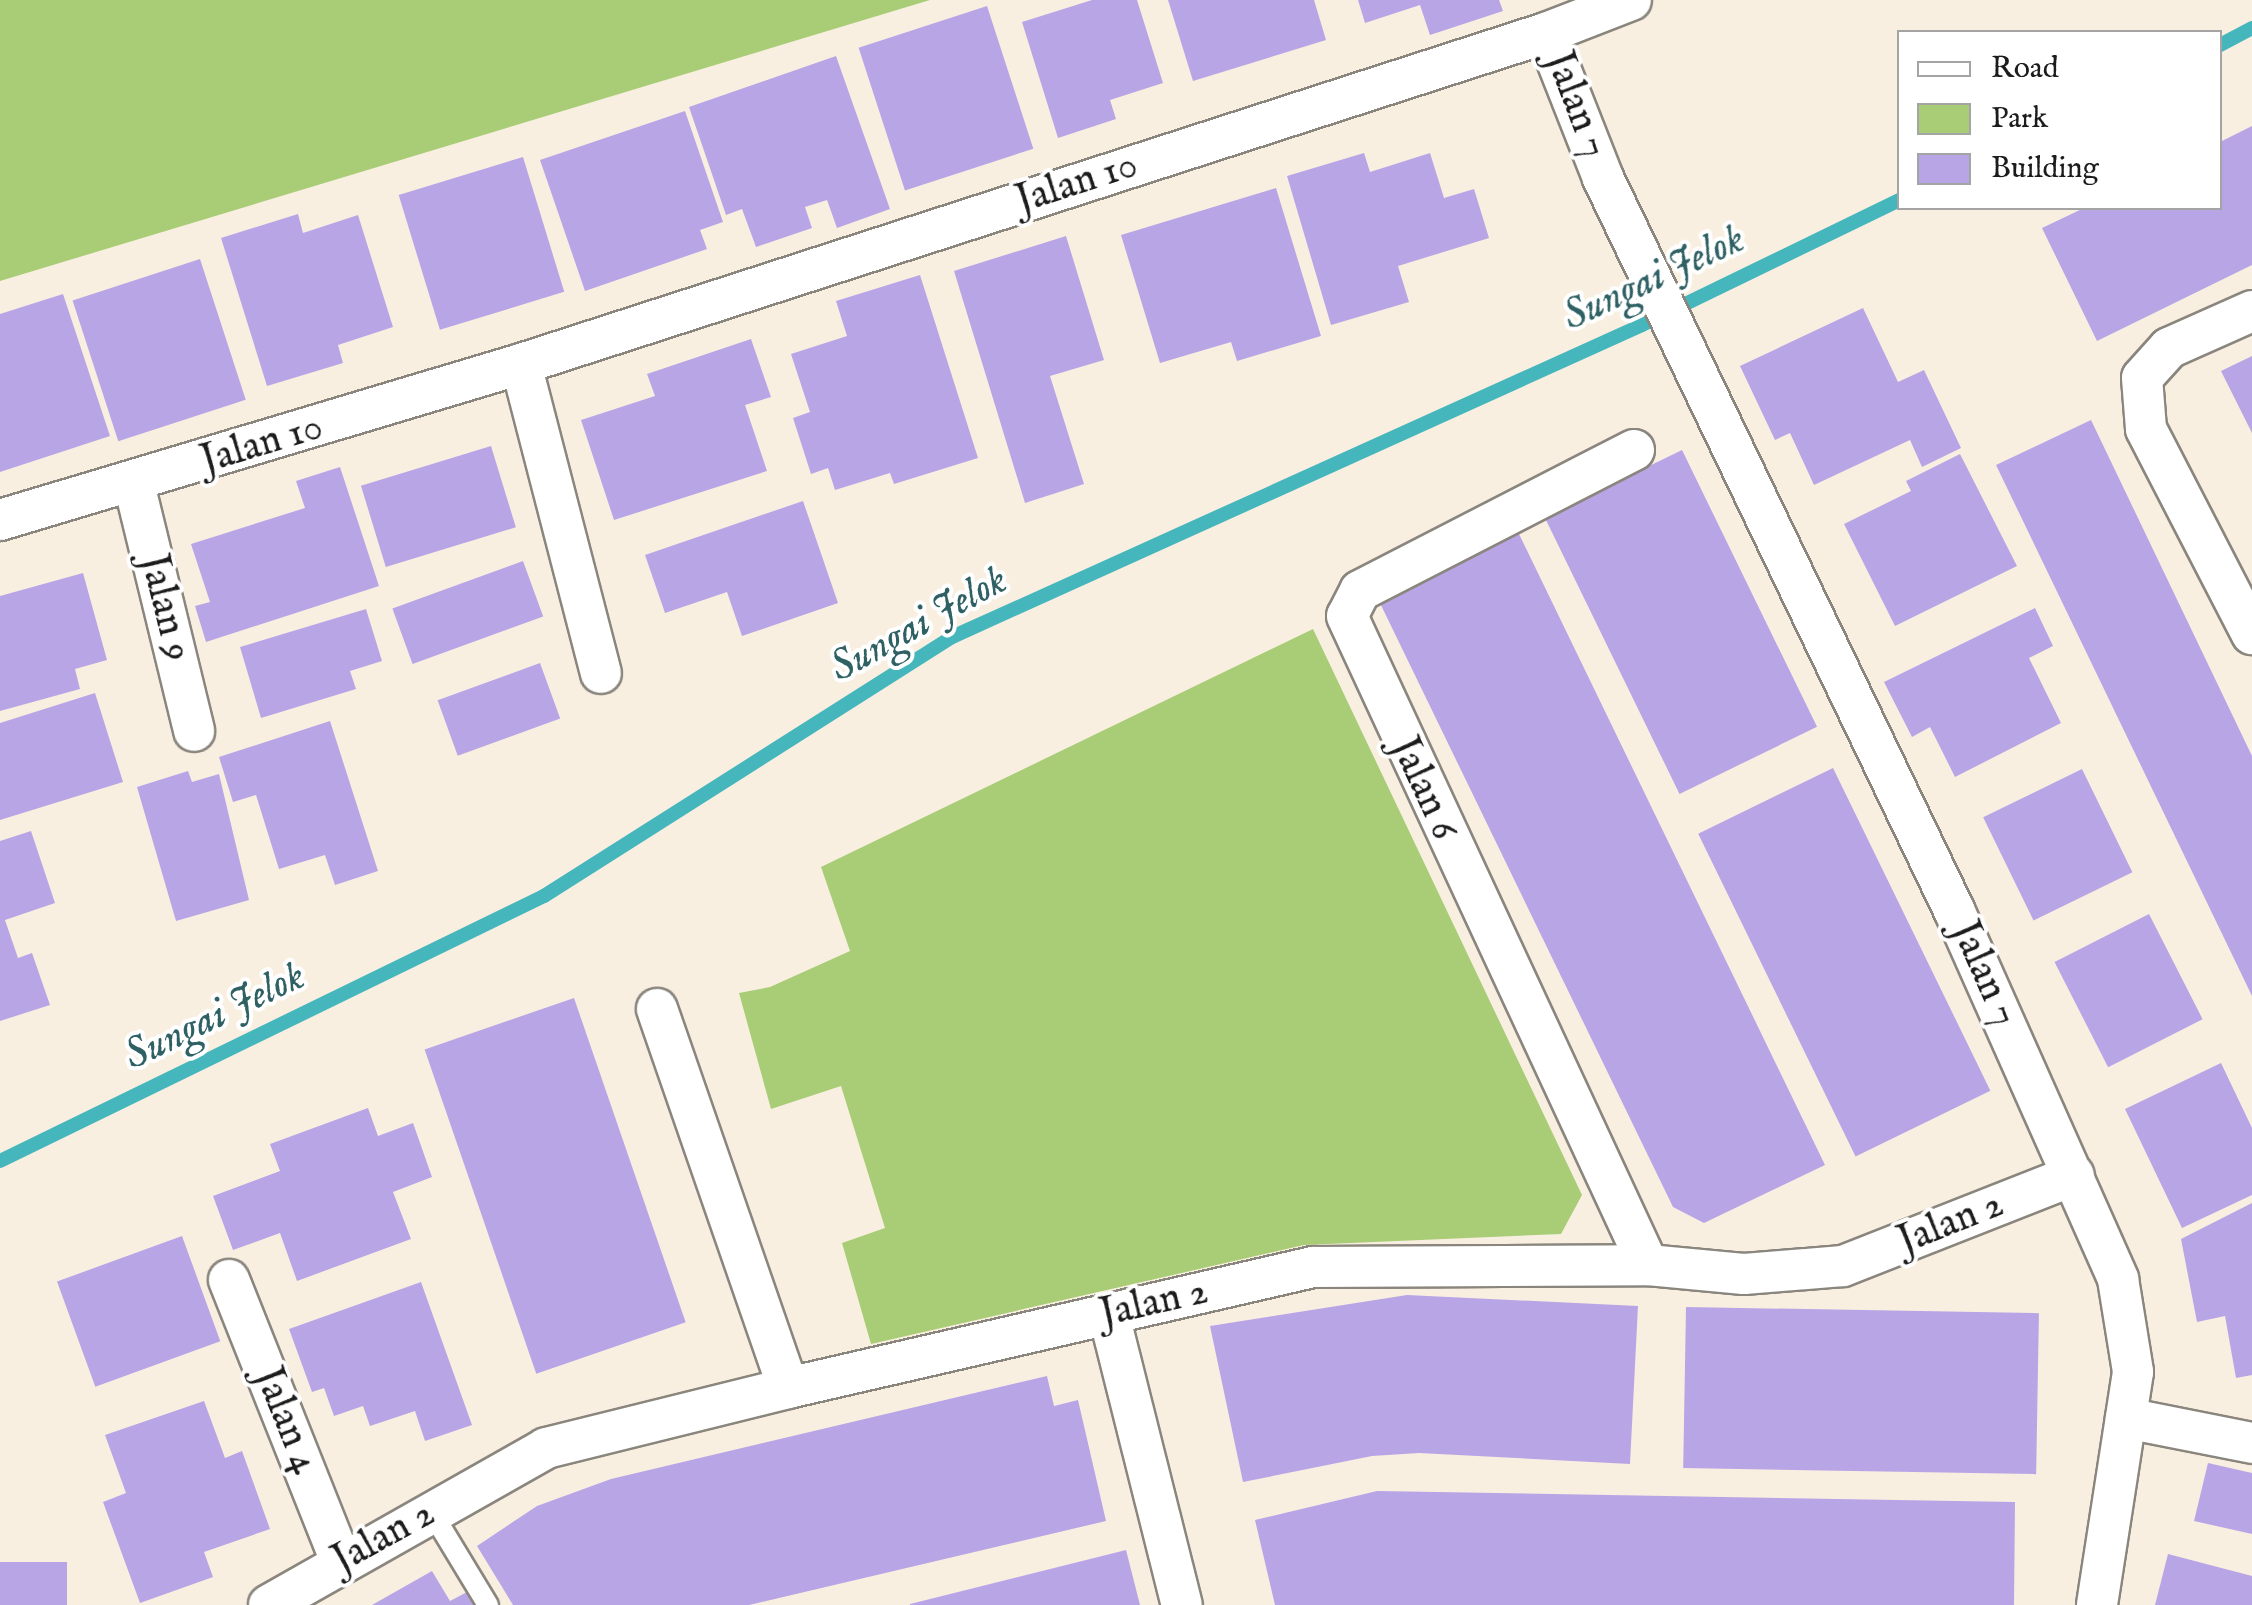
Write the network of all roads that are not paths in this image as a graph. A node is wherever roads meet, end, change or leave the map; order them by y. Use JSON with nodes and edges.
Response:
{"nodes":[{"id":1,"x":1630,"y":0,"type":"edge"},
{"id":2,"x":1546,"y":33,"type":"junction"},
{"id":3,"x":2252,"y":311,"type":"edge"},
{"id":4,"x":522,"y":364,"type":"junction"},
{"id":5,"x":1634,"y":450,"type":"dead end"},
{"id":6,"x":134,"y":484,"type":"junction"},
{"id":7,"x":0,"y":520,"type":"edge"},
{"id":8,"x":2252,"y":634,"type":"edge"},
{"id":9,"x":601,"y":673,"type":"dead end"},
{"id":10,"x":194,"y":731,"type":"dead end"},
{"id":11,"x":657,"y":1009,"type":"dead end"},
{"id":12,"x":2074,"y":1175,"type":"junction"},
{"id":13,"x":1648,"y":1265,"type":"junction"},
{"id":14,"x":228,"y":1280,"type":"dead end"},
{"id":15,"x":1109,"y":1315,"type":"junction"},
{"id":16,"x":788,"y":1388,"type":"junction"},
{"id":17,"x":2126,"y":1418,"type":"junction"},
{"id":18,"x":2252,"y":1443,"type":"edge"},
{"id":19,"x":431,"y":1511,"type":"junction"},
{"id":20,"x":341,"y":1562,"type":"junction"},
{"id":21,"x":270,"y":1605,"type":"edge"},
{"id":22,"x":488,"y":1605,"type":"edge"},
{"id":23,"x":1182,"y":1605,"type":"edge"},
{"id":24,"x":2098,"y":1605,"type":"edge"}],
"edges":[{"from":1,"to":2,"type":"street","name":"Jalan 10"},
{"from":2,"to":4,"type":"street","name":"Jalan 10"},
{"from":2,"to":12,"type":"street","name":"Jalan 7"},
{"from":3,"to":8,"type":"street"},
{"from":4,"to":6,"type":"street","name":"Jalan 10"},
{"from":4,"to":9,"type":"street"},
{"from":5,"to":13,"type":"street","name":"Jalan 6"},
{"from":6,"to":7,"type":"street","name":"Jalan 10"},
{"from":6,"to":10,"type":"street","name":"Jalan 9"},
{"from":11,"to":16,"type":"street"},
{"from":12,"to":13,"type":"street","name":"Jalan 2"},
{"from":12,"to":17,"type":"street","name":"Jalan 7"},
{"from":13,"to":15,"type":"street","name":"Jalan 2"},
{"from":14,"to":20,"type":"street","name":"Jalan 4"},
{"from":15,"to":16,"type":"street","name":"Jalan 2"},
{"from":15,"to":23,"type":"street"},
{"from":16,"to":19,"type":"street","name":"Jalan 2"},
{"from":17,"to":18,"type":"street"},
{"from":17,"to":24,"type":"street","name":"Jalan 7"},
{"from":19,"to":20,"type":"street","name":"Jalan 2"},
{"from":19,"to":22,"type":"lane"},
{"from":20,"to":21,"type":"street","name":"Jalan 2"}]}
